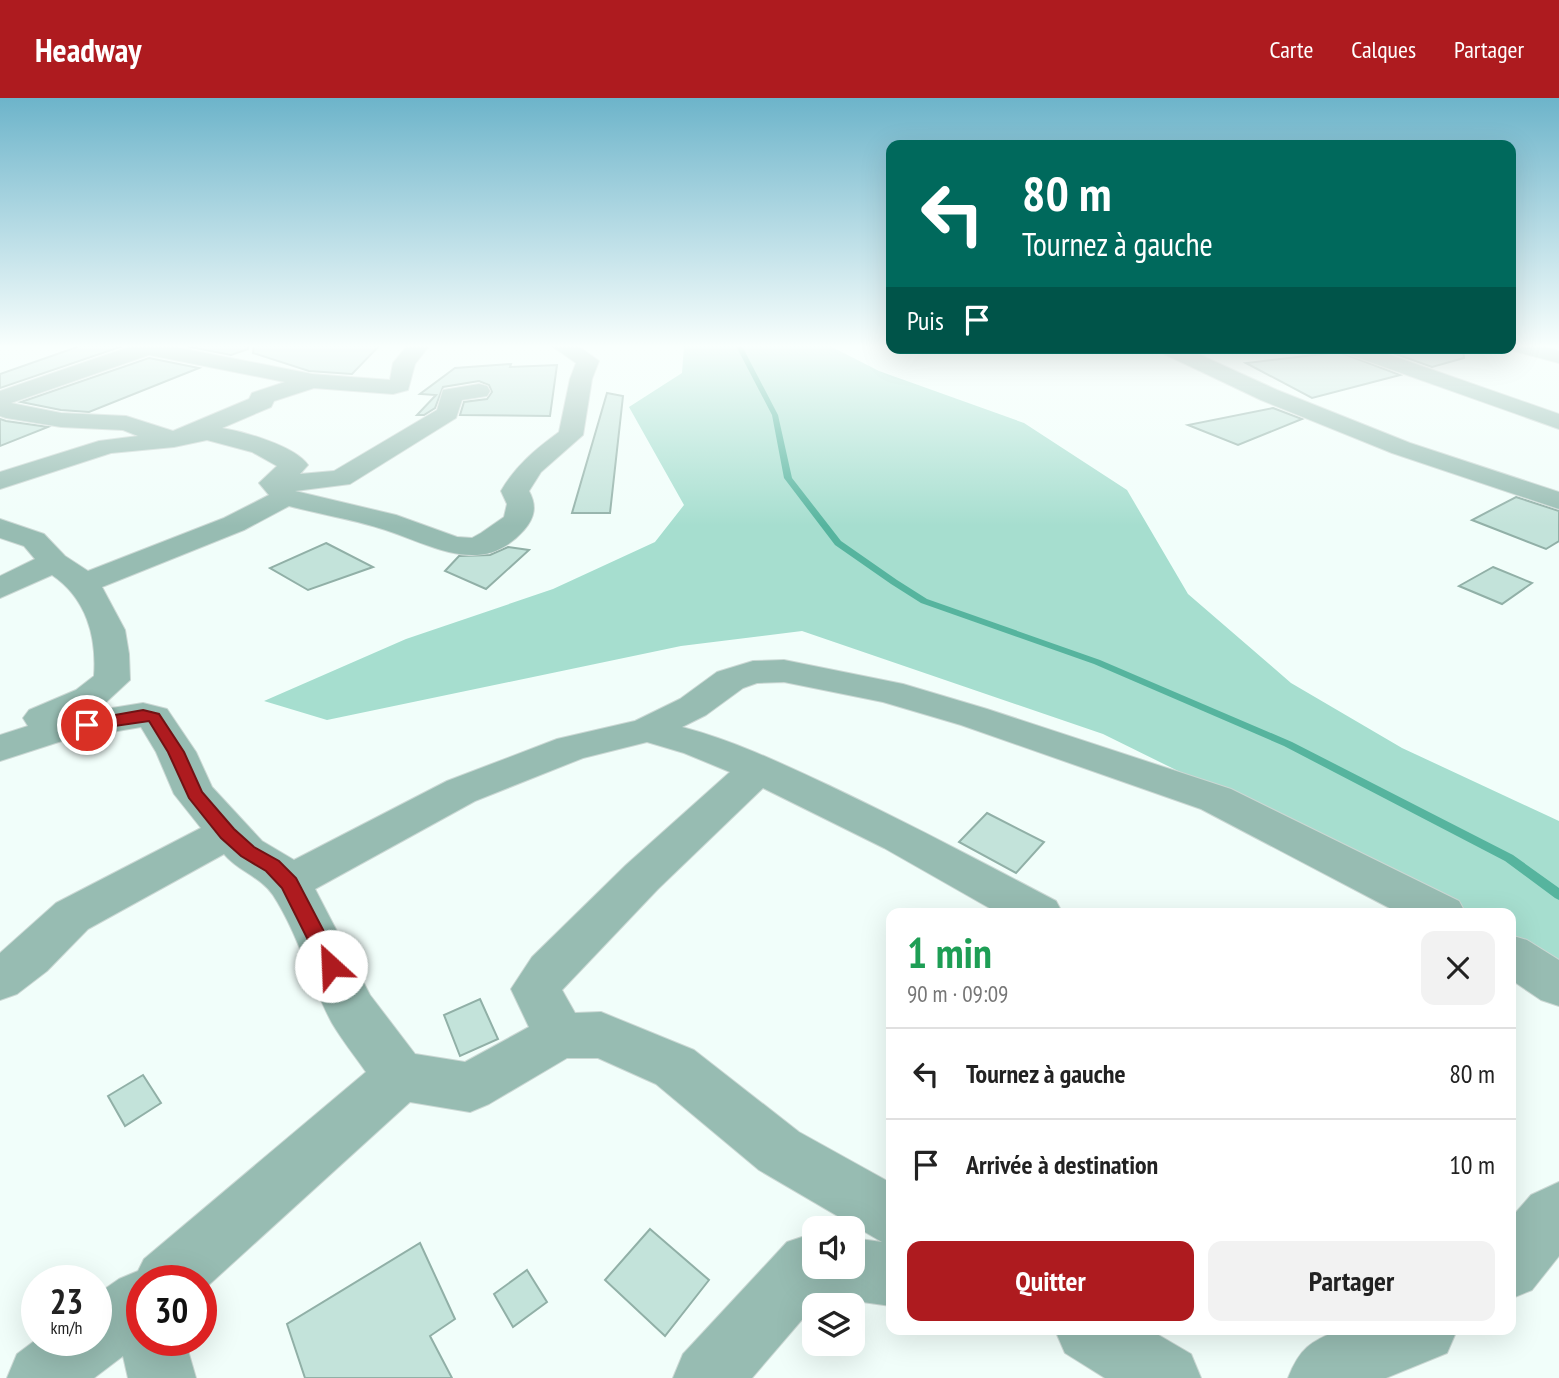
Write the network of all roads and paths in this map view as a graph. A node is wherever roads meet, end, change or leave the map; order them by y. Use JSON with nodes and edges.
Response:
{"nodes":[{"id":1,"x":254,"y":406,"type":"edge"},
{"id":2,"x":449,"y":406,"type":"edge"},
{"id":3,"x":576,"y":406,"type":"edge"},
{"id":4,"x":1296,"y":406,"type":"edge"},
{"id":5,"x":1513,"y":406,"type":"edge"},
{"id":6,"x":0,"y":407,"type":"edge"},
{"id":7,"x":1559,"y":422,"type":"edge"},
{"id":8,"x":174,"y":440,"type":"junction"},
{"id":9,"x":0,"y":481,"type":"edge"},
{"id":10,"x":280,"y":491,"type":"junction"},
{"id":11,"x":1559,"y":501,"type":"edge"},
{"id":12,"x":0,"y":528,"type":"edge"},
{"id":13,"x":54,"y":562,"type":"junction"},
{"id":14,"x":85,"y":583,"type":"junction"},
{"id":15,"x":0,"y":589,"type":"edge"},
{"id":16,"x":647,"y":730,"type":"junction"},
{"id":17,"x":0,"y":747,"type":"edge"},
{"id":18,"x":759,"y":769,"type":"junction"},
{"id":19,"x":228,"y":833,"type":"junction"},
{"id":20,"x":289,"y":883,"type":"junction"},
{"id":21,"x":1029,"y":908,"type":"edge"},
{"id":22,"x":1431,"y":908,"type":"edge"},
{"id":23,"x":1516,"y":958,"type":"edge"},
{"id":24,"x":10,"y":965,"type":"edge"},
{"id":25,"x":1559,"y":985,"type":"edge"},
{"id":26,"x":560,"y":1036,"type":"junction"},
{"id":27,"x":400,"y":1076,"type":"junction"},
{"id":28,"x":1559,"y":1212,"type":"edge"},
{"id":29,"x":886,"y":1213,"type":"edge"},
{"id":30,"x":1516,"y":1261,"type":"edge"},
{"id":31,"x":184,"y":1265,"type":"edge"},
{"id":32,"x":865,"y":1271,"type":"edge"},
{"id":33,"x":802,"y":1272,"type":"edge"},
{"id":34,"x":886,"y":1274,"type":"edge"},
{"id":35,"x":1096,"y":1335,"type":"edge"},
{"id":36,"x":1411,"y":1335,"type":"edge"},
{"id":37,"x":69,"y":1356,"type":"edge"},
{"id":38,"x":156,"y":1356,"type":"edge"},
{"id":39,"x":41,"y":1378,"type":"edge"},
{"id":40,"x":162,"y":1378,"type":"edge"},
{"id":41,"x":707,"y":1378,"type":"edge"},
{"id":42,"x":1167,"y":1378,"type":"edge"},
{"id":43,"x":1322,"y":1378,"type":"edge"}],
"edges":[{"from":1,"to":8,"type":"street"},
{"from":2,"to":10,"type":"street"},
{"from":3,"to":10,"type":"street"},
{"from":4,"to":11,"type":"street"},
{"from":5,"to":7,"type":"street"},
{"from":6,"to":8,"type":"street"},
{"from":8,"to":9,"type":"street"},
{"from":8,"to":10,"type":"street"},
{"from":10,"to":14,"type":"street"},
{"from":12,"to":13,"type":"street"},
{"from":13,"to":14,"type":"street"},
{"from":13,"to":15,"type":"street"},
{"from":14,"to":17,"type":"street"},
{"from":16,"to":18,"type":"street"},
{"from":16,"to":20,"type":"street"},
{"from":16,"to":22,"type":"street"},
{"from":17,"to":19,"type":"street"},
{"from":18,"to":21,"type":"street"},
{"from":18,"to":26,"type":"street"},
{"from":19,"to":20,"type":"street"},
{"from":19,"to":24,"type":"street"},
{"from":20,"to":27,"type":"street"},
{"from":23,"to":25,"type":"street"},
{"from":26,"to":27,"type":"street"},
{"from":26,"to":29,"type":"street"},
{"from":27,"to":31,"type":"street"},
{"from":28,"to":30,"type":"street"},
{"from":32,"to":34,"type":"street"},
{"from":33,"to":41,"type":"street"},
{"from":35,"to":42,"type":"street"},
{"from":36,"to":43,"type":"street"},
{"from":37,"to":39,"type":"street"},
{"from":38,"to":40,"type":"street"}]}
